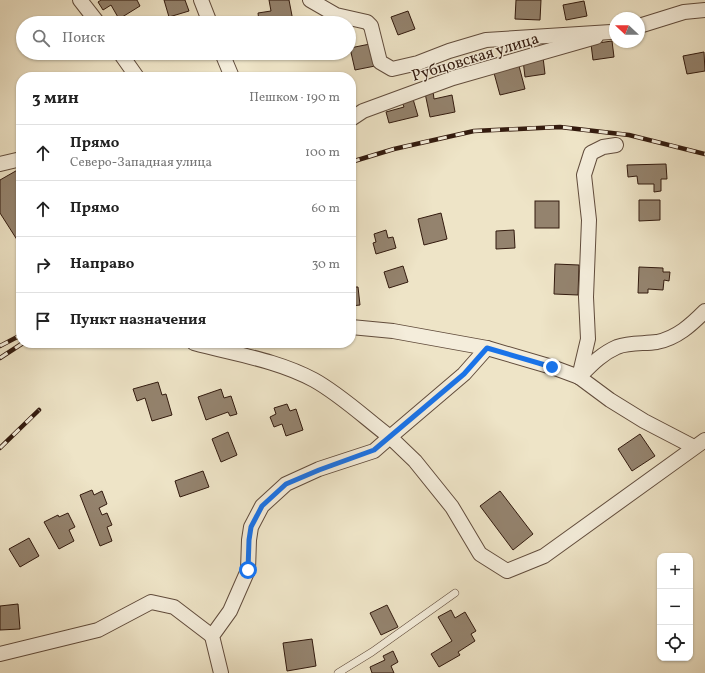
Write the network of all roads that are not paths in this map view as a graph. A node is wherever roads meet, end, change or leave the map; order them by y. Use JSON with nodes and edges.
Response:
{"nodes":[{"id":1,"x":80,"y":0,"type":"edge"},
{"id":2,"x":201,"y":0,"type":"edge"},
{"id":3,"x":310,"y":0,"type":"edge"},
{"id":4,"x":703,"y":0,"type":"edge"},
{"id":5,"x":705,"y":5,"type":"edge"},
{"id":6,"x":705,"y":10,"type":"edge"},
{"id":7,"x":93,"y":16,"type":"edge"},
{"id":8,"x":207,"y":16,"type":"edge"},
{"id":9,"x":340,"y":16,"type":"edge"},
{"id":10,"x":356,"y":20,"type":"edge"},
{"id":11,"x":645,"y":24,"type":"edge"},
{"id":12,"x":609,"y":32,"type":"edge"},
{"id":13,"x":609,"y":33,"type":"edge"},
{"id":14,"x":125,"y":60,"type":"edge"},
{"id":15,"x":225,"y":60,"type":"edge"},
{"id":16,"x":133,"y":72,"type":"edge"},
{"id":17,"x":230,"y":72,"type":"edge"},
{"id":18,"x":356,"y":116,"type":"edge"},
{"id":19,"x":616,"y":145,"type":"dead end"},
{"id":20,"x":16,"y":160,"type":"edge"},
{"id":21,"x":0,"y":164,"type":"edge"},
{"id":22,"x":705,"y":311,"type":"edge"},
{"id":23,"x":356,"y":327,"type":"edge"},
{"id":24,"x":213,"y":348,"type":"edge"},
{"id":25,"x":487,"y":348,"type":"junction"},
{"id":26,"x":579,"y":377,"type":"junction"},
{"id":27,"x":390,"y":438,"type":"junction"},
{"id":28,"x":700,"y":443,"type":"edge"},
{"id":29,"x":455,"y":592,"type":"dead end"},
{"id":30,"x":212,"y":636,"type":"junction"},
{"id":31,"x":0,"y":654,"type":"edge"},
{"id":32,"x":221,"y":673,"type":"edge"},
{"id":33,"x":338,"y":673,"type":"edge"}],
"edges":[{"from":1,"to":7,"type":"street"},
{"from":2,"to":8,"type":"street"},
{"from":3,"to":9,"type":"street","name":"Рубцовская улица"},
{"from":4,"to":5,"type":"street"},
{"from":6,"to":11,"type":"street"},
{"from":10,"to":12,"type":"street","name":"Рубцовская улица"},
{"from":13,"to":18,"type":"street","name":"Рубцовская улица"},
{"from":14,"to":16,"type":"street"},
{"from":15,"to":17,"type":"street"},
{"from":19,"to":26,"type":"street"},
{"from":20,"to":21,"type":"street"},
{"from":22,"to":26,"type":"street"},
{"from":23,"to":25,"type":"street"},
{"from":24,"to":27,"type":"street"},
{"from":25,"to":26,"type":"street"},
{"from":25,"to":27,"type":"street"},
{"from":26,"to":28,"type":"street"},
{"from":27,"to":28,"type":"street"},
{"from":27,"to":30,"type":"street"},
{"from":29,"to":33,"type":"lane"},
{"from":30,"to":31,"type":"street"},
{"from":30,"to":32,"type":"street"}]}
